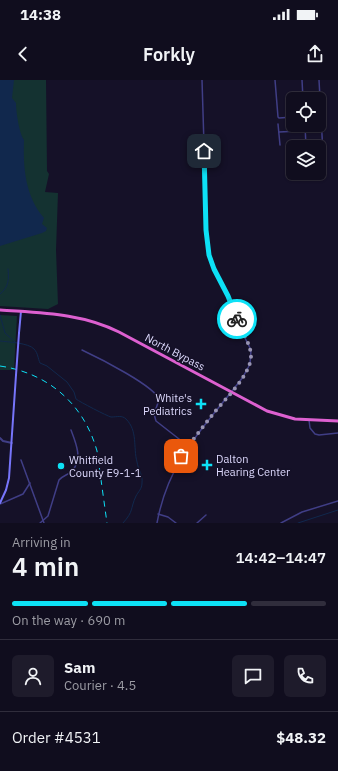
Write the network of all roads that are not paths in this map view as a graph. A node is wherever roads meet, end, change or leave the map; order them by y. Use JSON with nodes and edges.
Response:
{"nodes":[{"id":1,"x":202,"y":80,"type":"edge"},
{"id":2,"x":275,"y":80,"type":"edge"},
{"id":3,"x":302,"y":80,"type":"edge"},
{"id":4,"x":319,"y":80,"type":"edge"},
{"id":5,"x":303,"y":92,"type":"edge"},
{"id":6,"x":319,"y":92,"type":"edge"},
{"id":7,"x":286,"y":118,"type":"edge"},
{"id":8,"x":278,"y":124,"type":"dead end"},
{"id":9,"x":280,"y":132,"type":"junction"},
{"id":10,"x":286,"y":132,"type":"edge"},
{"id":11,"x":280,"y":145,"type":"dead end"},
{"id":12,"x":0,"y":310,"type":"edge"},
{"id":13,"x":21,"y":311,"type":"junction"},
{"id":14,"x":82,"y":350,"type":"dead end"},
{"id":15,"x":231,"y":392,"type":"junction"},
{"id":16,"x":309,"y":420,"type":"junction"},
{"id":17,"x":338,"y":421,"type":"edge"},
{"id":18,"x":71,"y":430,"type":"dead end"},
{"id":19,"x":338,"y":433,"type":"edge"},
{"id":20,"x":0,"y":438,"type":"edge"},
{"id":21,"x":12,"y":443,"type":"junction"},
{"id":22,"x":188,"y":446,"type":"junction"},
{"id":23,"x":21,"y":460,"type":"dead end"},
{"id":24,"x":30,"y":482,"type":"junction"},
{"id":25,"x":338,"y":501,"type":"edge"},
{"id":26,"x":0,"y":504,"type":"edge"},
{"id":27,"x":158,"y":514,"type":"junction"},
{"id":28,"x":206,"y":515,"type":"dead end"},
{"id":29,"x":44,"y":522,"type":"edge"},
{"id":30,"x":40,"y":523,"type":"edge"},
{"id":31,"x":157,"y":523,"type":"edge"},
{"id":32,"x":176,"y":523,"type":"edge"},
{"id":33,"x":197,"y":523,"type":"edge"},
{"id":34,"x":281,"y":523,"type":"edge"}],
"edges":[{"from":1,"to":15,"type":"street"},
{"from":2,"to":7,"type":"street"},
{"from":3,"to":5,"type":"street"},
{"from":4,"to":6,"type":"street"},
{"from":8,"to":9,"type":"street"},
{"from":9,"to":10,"type":"street"},
{"from":9,"to":11,"type":"street"},
{"from":12,"to":13,"type":"highway","name":"North Bypass"},
{"from":13,"to":15,"type":"highway","name":"North Bypass"},
{"from":13,"to":21,"type":"main road","bridge":true},
{"from":14,"to":22,"type":"street"},
{"from":15,"to":16,"type":"highway","name":"North Bypass"},
{"from":15,"to":22,"type":"street"},
{"from":16,"to":17,"type":"highway","name":"North Bypass"},
{"from":16,"to":19,"type":"street"},
{"from":18,"to":29,"type":"street"},
{"from":20,"to":21,"type":"street"},
{"from":21,"to":26,"type":"main road"},
{"from":22,"to":27,"type":"street"},
{"from":23,"to":24,"type":"street"},
{"from":24,"to":26,"type":"street"},
{"from":24,"to":29,"type":"street"},
{"from":25,"to":34,"type":"street"},
{"from":27,"to":31,"type":"street"},
{"from":27,"to":32,"type":"street"},
{"from":28,"to":33,"type":"street"},
{"from":29,"to":30,"type":"street"}]}
